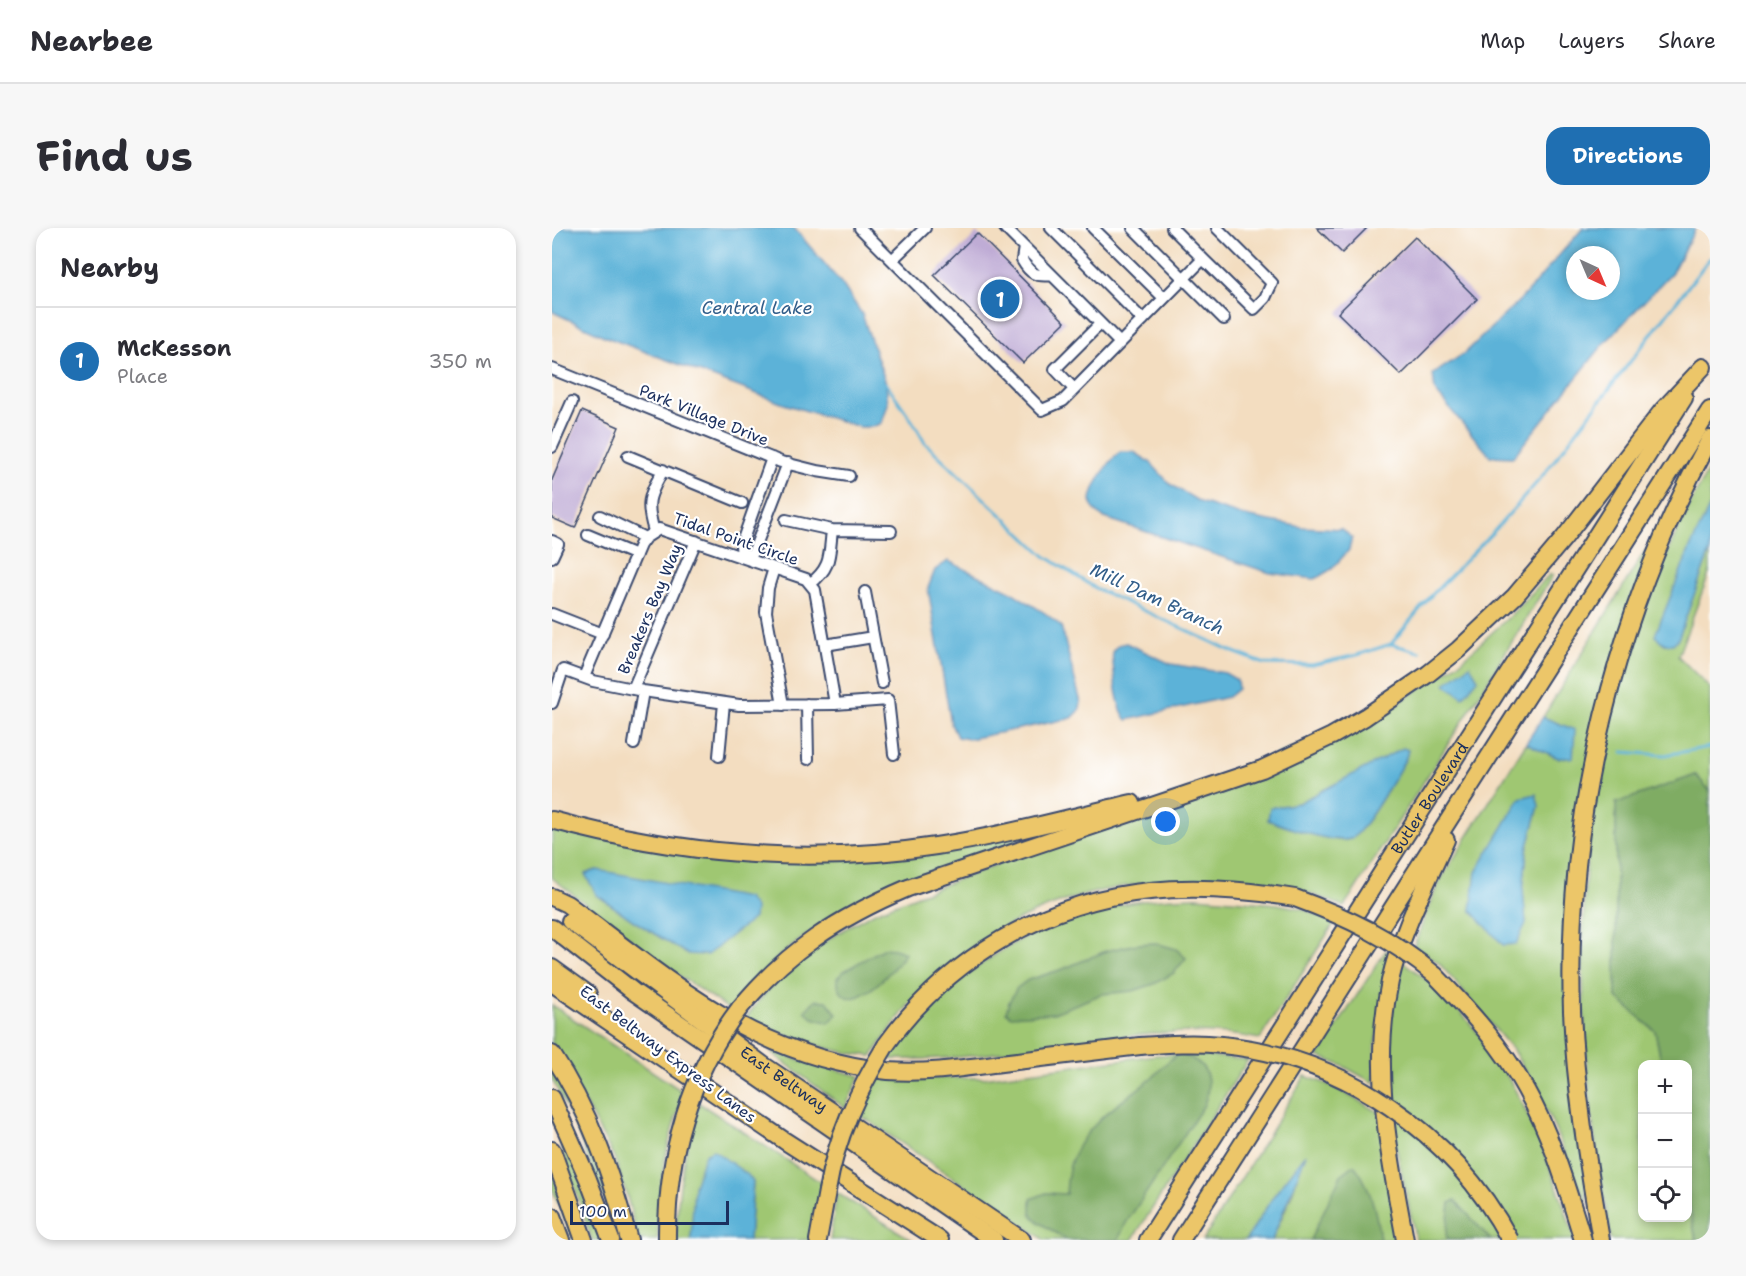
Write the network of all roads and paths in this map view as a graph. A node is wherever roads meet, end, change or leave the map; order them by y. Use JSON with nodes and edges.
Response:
{"nodes":[{"id":1,"x":860,"y":228,"type":"edge"},
{"id":2,"x":907,"y":228,"type":"edge"},
{"id":3,"x":925,"y":228,"type":"edge"},
{"id":4,"x":1005,"y":228,"type":"edge"},
{"id":5,"x":1052,"y":228,"type":"edge"},
{"id":6,"x":1093,"y":228,"type":"edge"},
{"id":7,"x":1133,"y":228,"type":"edge"},
{"id":8,"x":1172,"y":228,"type":"edge"},
{"id":9,"x":1217,"y":228,"type":"edge"},
{"id":10,"x":916,"y":237,"type":"junction"},
{"id":11,"x":1203,"y":259,"type":"junction"},
{"id":12,"x":892,"y":260,"type":"junction"},
{"id":13,"x":1184,"y":279,"type":"junction"},
{"id":14,"x":1164,"y":298,"type":"junction"},
{"id":15,"x":1224,"y":319,"type":"dead end"},
{"id":16,"x":1143,"y":320,"type":"junction"},
{"id":17,"x":1100,"y":324,"type":"junction"},
{"id":18,"x":1120,"y":343,"type":"junction"},
{"id":19,"x":1707,"y":362,"type":"edge"},
{"id":20,"x":552,"y":371,"type":"edge"},
{"id":21,"x":1074,"y":389,"type":"junction"},
{"id":22,"x":572,"y":402,"type":"dead end"},
{"id":23,"x":1710,"y":410,"type":"edge"},
{"id":24,"x":1710,"y":439,"type":"edge"},
{"id":25,"x":552,"y":447,"type":"edge"},
{"id":26,"x":628,"y":456,"type":"dead end"},
{"id":27,"x":772,"y":458,"type":"junction"},
{"id":28,"x":788,"y":463,"type":"junction"},
{"id":29,"x":663,"y":471,"type":"junction"},
{"id":30,"x":849,"y":476,"type":"dead end"},
{"id":31,"x":759,"y":494,"type":"junction"},
{"id":32,"x":773,"y":500,"type":"junction"},
{"id":33,"x":742,"y":503,"type":"dead end"},
{"id":34,"x":600,"y":516,"type":"dead end"},
{"id":35,"x":786,"y":520,"type":"dead end"},
{"id":36,"x":832,"y":530,"type":"junction"},
{"id":37,"x":891,"y":531,"type":"dead end"},
{"id":38,"x":650,"y":534,"type":"junction"},
{"id":39,"x":588,"y":535,"type":"dead end"},
{"id":40,"x":552,"y":541,"type":"edge"},
{"id":41,"x":696,"y":541,"type":"junction"},
{"id":42,"x":636,"y":555,"type":"junction"},
{"id":43,"x":552,"y":557,"type":"edge"},
{"id":44,"x":742,"y":557,"type":"junction"},
{"id":45,"x":774,"y":568,"type":"junction"},
{"id":46,"x":810,"y":584,"type":"junction"},
{"id":47,"x":866,"y":592,"type":"dead end"},
{"id":48,"x":552,"y":614,"type":"edge"},
{"id":49,"x":603,"y":634,"type":"junction"},
{"id":50,"x":873,"y":637,"type":"junction"},
{"id":51,"x":825,"y":645,"type":"junction"},
{"id":52,"x":584,"y":676,"type":"junction"},
{"id":53,"x":882,"y":683,"type":"dead end"},
{"id":54,"x":638,"y":690,"type":"junction"},
{"id":55,"x":552,"y":703,"type":"edge"},
{"id":56,"x":724,"y":703,"type":"junction"},
{"id":57,"x":807,"y":704,"type":"junction"},
{"id":58,"x":835,"y":704,"type":"junction"},
{"id":59,"x":783,"y":705,"type":"junction"},
{"id":60,"x":633,"y":744,"type":"dead end"},
{"id":61,"x":894,"y":754,"type":"dead end"},
{"id":62,"x":719,"y":756,"type":"dead end"},
{"id":63,"x":808,"y":759,"type":"dead end"},
{"id":64,"x":1227,"y":782,"type":"junction"},
{"id":65,"x":1468,"y":790,"type":"junction"},
{"id":66,"x":552,"y":820,"type":"edge"},
{"id":67,"x":552,"y":897,"type":"edge"},
{"id":68,"x":552,"y":907,"type":"edge"},
{"id":69,"x":552,"y":928,"type":"edge"},
{"id":70,"x":552,"y":968,"type":"edge"},
{"id":71,"x":552,"y":983,"type":"edge"},
{"id":72,"x":552,"y":1054,"type":"edge"},
{"id":73,"x":552,"y":1098,"type":"edge"},
{"id":74,"x":785,"y":1141,"type":"junction"},
{"id":75,"x":552,"y":1150,"type":"edge"},
{"id":76,"x":552,"y":1216,"type":"edge"},
{"id":77,"x":561,"y":1240,"type":"edge"},
{"id":78,"x":584,"y":1240,"type":"edge"},
{"id":79,"x":611,"y":1240,"type":"edge"},
{"id":80,"x":629,"y":1240,"type":"edge"},
{"id":81,"x":667,"y":1240,"type":"edge"},
{"id":82,"x":818,"y":1240,"type":"edge"},
{"id":83,"x":940,"y":1240,"type":"edge"},
{"id":84,"x":994,"y":1240,"type":"edge"},
{"id":85,"x":1022,"y":1240,"type":"edge"},
{"id":86,"x":1148,"y":1240,"type":"edge"},
{"id":87,"x":1181,"y":1240,"type":"edge"},
{"id":88,"x":1405,"y":1240,"type":"edge"},
{"id":89,"x":1510,"y":1240,"type":"edge"},
{"id":90,"x":1583,"y":1240,"type":"edge"},
{"id":91,"x":1601,"y":1240,"type":"edge"}],
"edges":[{"from":1,"to":12,"type":"street"},
{"from":2,"to":10,"type":"street"},
{"from":3,"to":10,"type":"street"},
{"from":4,"to":17,"type":"street"},
{"from":5,"to":16,"type":"street"},
{"from":6,"to":14,"type":"street"},
{"from":7,"to":13,"type":"street"},
{"from":8,"to":11,"type":"street"},
{"from":9,"to":11,"type":"street"},
{"from":10,"to":12,"type":"street"},
{"from":11,"to":13,"type":"street"},
{"from":12,"to":21,"type":"street"},
{"from":13,"to":14,"type":"street"},
{"from":13,"to":15,"type":"street"},
{"from":14,"to":16,"type":"street"},
{"from":16,"to":18,"type":"street"},
{"from":17,"to":18,"type":"street"},
{"from":17,"to":21,"type":"street"},
{"from":18,"to":21,"type":"street"},
{"from":19,"to":64,"type":"highway"},
{"from":19,"to":86,"type":"highway","name":"Butler Boulevard"},
{"from":20,"to":27,"type":"street","name":"Park Village Drive"},
{"from":22,"to":25,"type":"street"},
{"from":23,"to":65,"type":"highway","name":"Butler Boulevard"},
{"from":24,"to":91,"type":"highway"},
{"from":26,"to":29,"type":"street"},
{"from":27,"to":28,"type":"street","name":"Park Village Drive"},
{"from":27,"to":31,"type":"street"},
{"from":28,"to":30,"type":"street","name":"Park Village Drive"},
{"from":28,"to":32,"type":"street"},
{"from":29,"to":33,"type":"street"},
{"from":29,"to":38,"type":"street"},
{"from":31,"to":32,"type":"street"},
{"from":31,"to":44,"type":"street"},
{"from":32,"to":44,"type":"street"},
{"from":34,"to":38,"type":"street","name":"Tidal Point Circle"},
{"from":35,"to":36,"type":"street"},
{"from":36,"to":37,"type":"street"},
{"from":36,"to":46,"type":"street"},
{"from":38,"to":41,"type":"street","name":"Tidal Point Circle"},
{"from":38,"to":42,"type":"street"},
{"from":39,"to":42,"type":"street"},
{"from":40,"to":43,"type":"street"},
{"from":41,"to":44,"type":"street","name":"Tidal Point Circle"},
{"from":41,"to":54,"type":"street","name":"Breakers Bay Way"},
{"from":42,"to":49,"type":"street"},
{"from":44,"to":45,"type":"street","name":"Tidal Point Circle"},
{"from":45,"to":46,"type":"street","name":"Tidal Point Circle"},
{"from":45,"to":59,"type":"street"},
{"from":46,"to":51,"type":"street","name":"Tidal Point Circle"},
{"from":47,"to":50,"type":"street"},
{"from":48,"to":49,"type":"street"},
{"from":49,"to":52,"type":"street"},
{"from":50,"to":51,"type":"street"},
{"from":50,"to":53,"type":"street"},
{"from":51,"to":58,"type":"street","name":"Tidal Point Circle"},
{"from":52,"to":54,"type":"street"},
{"from":52,"to":55,"type":"street"},
{"from":54,"to":56,"type":"street"},
{"from":54,"to":60,"type":"street","name":"Breakers Bay Way"},
{"from":56,"to":59,"type":"street"},
{"from":56,"to":62,"type":"street"},
{"from":57,"to":58,"type":"street"},
{"from":57,"to":59,"type":"street"},
{"from":57,"to":63,"type":"street"},
{"from":58,"to":61,"type":"street"},
{"from":64,"to":66,"type":"highway"},
{"from":64,"to":81,"type":"highway","bridge":true},
{"from":65,"to":87,"type":"highway","name":"Butler Boulevard"},
{"from":65,"to":88,"type":"highway"},
{"from":67,"to":89,"type":"highway","bridge":true},
{"from":68,"to":85,"type":"highway","name":"East Beltway"},
{"from":69,"to":84,"type":"highway","name":"East Beltway Express Lanes"},
{"from":70,"to":74,"type":"highway","name":"East Beltway Express Lanes"},
{"from":71,"to":74,"type":"highway"},
{"from":72,"to":80,"type":"highway"},
{"from":73,"to":79,"type":"highway"},
{"from":74,"to":83,"type":"highway"},
{"from":75,"to":78,"type":"highway"},
{"from":76,"to":77,"type":"highway"},
{"from":82,"to":90,"type":"highway","bridge":true}]}
